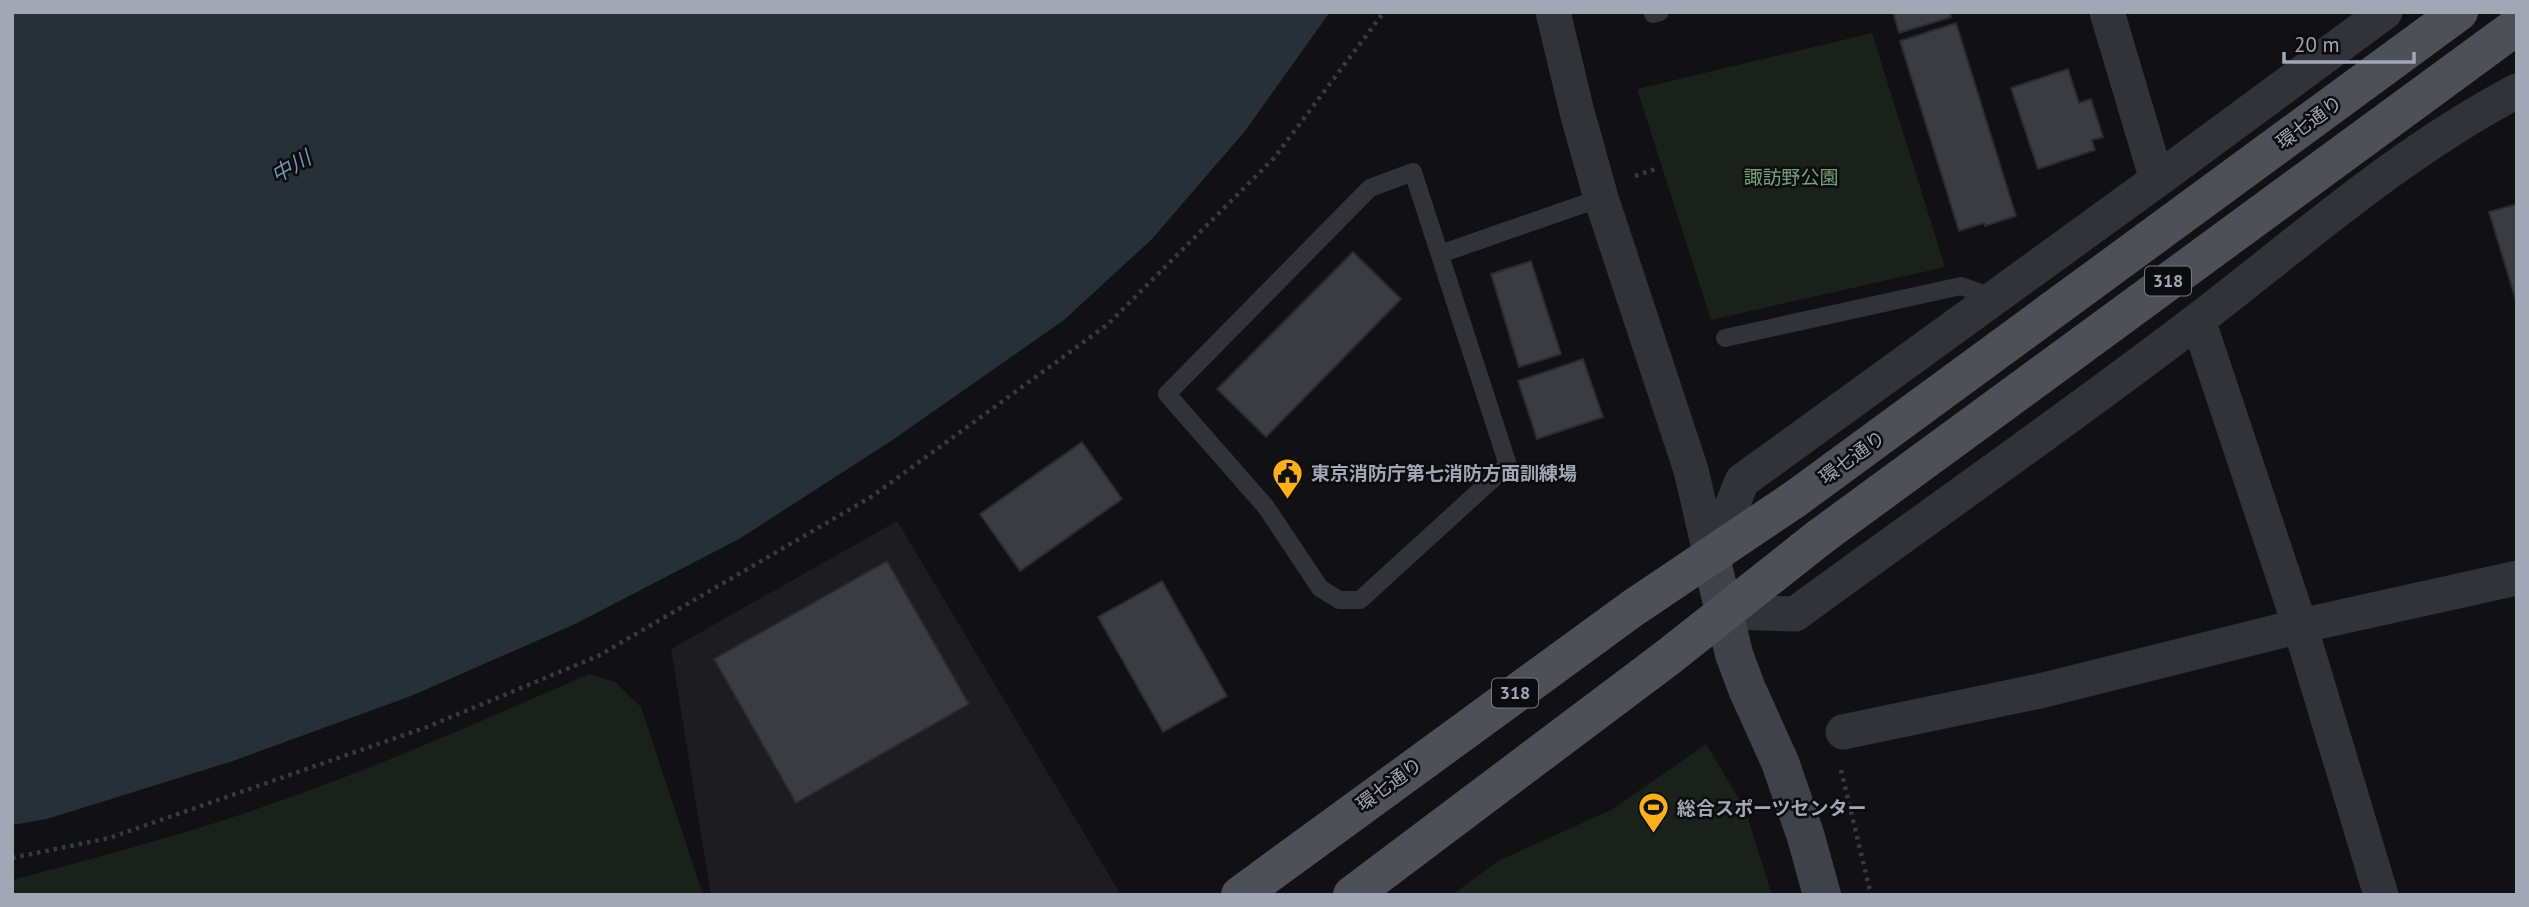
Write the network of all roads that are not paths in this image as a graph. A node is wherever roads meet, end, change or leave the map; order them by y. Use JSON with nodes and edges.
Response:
{"nodes":[{"id":1,"x":1553,"y":12,"type":"edge"},
{"id":2,"x":2107,"y":12,"type":"edge"},
{"id":3,"x":2385,"y":12,"type":"edge"},
{"id":4,"x":2459,"y":12,"type":"edge"},
{"id":5,"x":2517,"y":26,"type":"edge"},
{"id":6,"x":2517,"y":91,"type":"edge"},
{"id":7,"x":2157,"y":180,"type":"junction"},
{"id":8,"x":1614,"y":189,"type":"junction"},
{"id":9,"x":1440,"y":254,"type":"junction"},
{"id":10,"x":1987,"y":304,"type":"junction"},
{"id":11,"x":2198,"y":320,"type":"junction"},
{"id":12,"x":1725,"y":338,"type":"dead end"},
{"id":13,"x":1711,"y":557,"type":"junction"},
{"id":14,"x":2517,"y":578,"type":"edge"},
{"id":15,"x":1723,"y":612,"type":"junction"},
{"id":16,"x":2300,"y":626,"type":"junction"},
{"id":17,"x":1841,"y":747,"type":"road end"},
{"id":18,"x":1240,"y":895,"type":"edge"},
{"id":19,"x":1352,"y":895,"type":"edge"},
{"id":20,"x":1822,"y":895,"type":"edge"},
{"id":21,"x":2381,"y":895,"type":"edge"}],
"edges":[{"from":1,"to":8,"type":"street"},
{"from":2,"to":7,"type":"street"},
{"from":3,"to":7,"type":"street"},
{"from":4,"to":13,"type":"main road","name":"環七通り","number":"318","bridge":true},
{"from":5,"to":15,"type":"main road","number":"318","bridge":true},
{"from":6,"to":11,"type":"street"},
{"from":7,"to":10,"type":"street"},
{"from":8,"to":9,"type":"lane"},
{"from":8,"to":13,"type":"street"},
{"from":9,"to":9,"type":"lane"},
{"from":10,"to":12,"type":"lane"},
{"from":10,"to":13,"type":"street"},
{"from":11,"to":15,"type":"street"},
{"from":11,"to":16,"type":"street"},
{"from":13,"to":15,"type":"street"},
{"from":13,"to":18,"type":"main road","name":"環七通り","number":"318"},
{"from":14,"to":16,"type":"street"},
{"from":15,"to":19,"type":"main road","number":"318"},
{"from":15,"to":20,"type":"street"},
{"from":16,"to":17,"type":"street"},
{"from":16,"to":21,"type":"street"}]}
